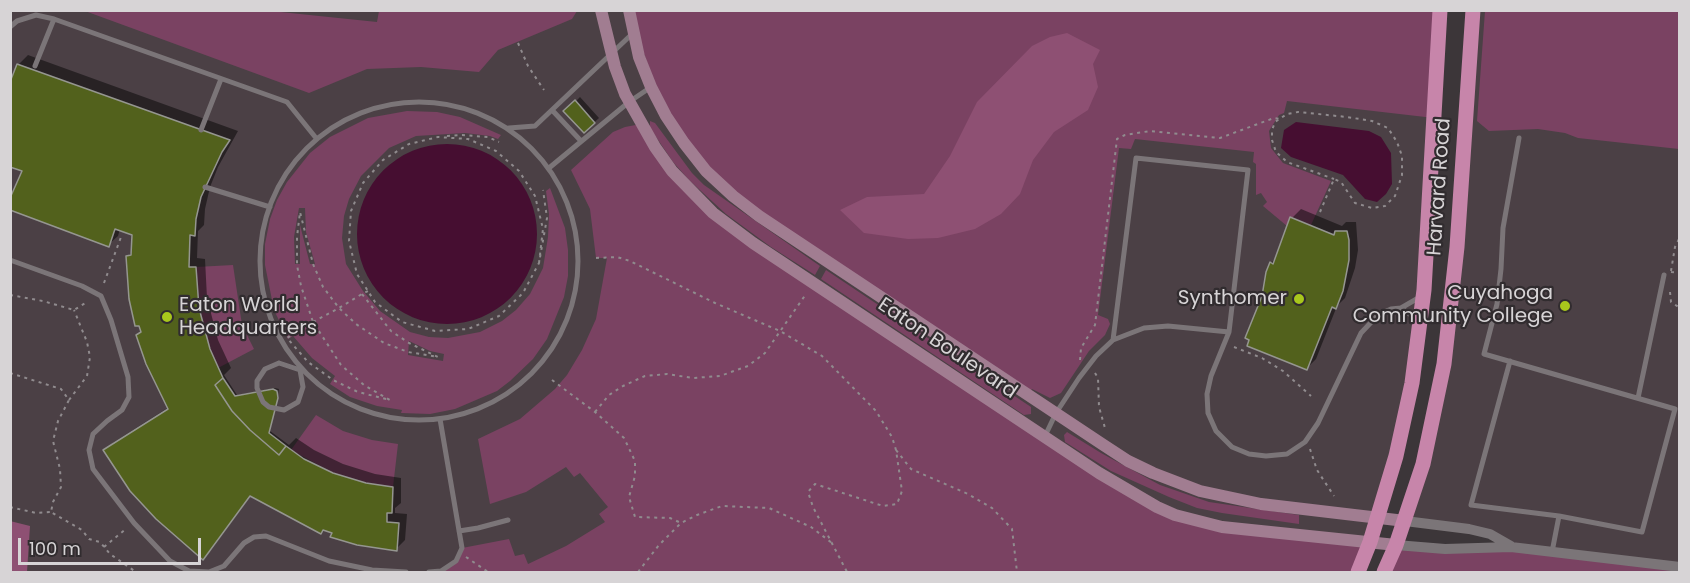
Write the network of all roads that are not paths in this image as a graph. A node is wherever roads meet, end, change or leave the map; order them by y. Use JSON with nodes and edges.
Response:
{"nodes":[{"id":1,"x":601,"y":10,"type":"edge"},
{"id":2,"x":629,"y":10,"type":"edge"},
{"id":3,"x":1440,"y":10,"type":"edge"},
{"id":4,"x":1473,"y":10,"type":"edge"},
{"id":5,"x":54,"y":19,"type":"junction"},
{"id":6,"x":10,"y":27,"type":"edge"},
{"id":7,"x":633,"y":33,"type":"junction"},
{"id":8,"x":612,"y":55,"type":"junction"},
{"id":9,"x":35,"y":66,"type":"dead end"},
{"id":10,"x":221,"y":79,"type":"junction"},
{"id":11,"x":651,"y":87,"type":"junction"},
{"id":12,"x":629,"y":102,"type":"junction"},
{"id":13,"x":552,"y":110,"type":"junction"},
{"id":14,"x":509,"y":128,"type":"junction"},
{"id":15,"x":201,"y":130,"type":"dead end"},
{"id":16,"x":316,"y":138,"type":"junction"},
{"id":17,"x":1519,"y":138,"type":"dead end"},
{"id":18,"x":581,"y":141,"type":"junction"},
{"id":19,"x":549,"y":168,"type":"junction"},
{"id":20,"x":206,"y":187,"type":"dead end"},
{"id":21,"x":270,"y":207,"type":"junction"},
{"id":22,"x":10,"y":260,"type":"edge"},
{"id":23,"x":1664,"y":275,"type":"dead end"},
{"id":24,"x":1423,"y":296,"type":"junction"},
{"id":25,"x":1401,"y":308,"type":"junction"},
{"id":26,"x":1419,"y":321,"type":"junction"},
{"id":27,"x":1229,"y":332,"type":"junction"},
{"id":28,"x":1113,"y":340,"type":"junction"},
{"id":29,"x":1509,"y":361,"type":"junction"},
{"id":30,"x":300,"y":370,"type":"junction"},
{"id":31,"x":1638,"y":398,"type":"junction"},
{"id":32,"x":1677,"y":410,"type":"edge"},
{"id":33,"x":1056,"y":413,"type":"junction"},
{"id":34,"x":440,"y":418,"type":"junction"},
{"id":35,"x":1044,"y":437,"type":"junction"},
{"id":36,"x":1559,"y":516,"type":"junction"},
{"id":37,"x":1377,"y":518,"type":"junction"},
{"id":38,"x":508,"y":520,"type":"dead end"},
{"id":39,"x":1405,"y":521,"type":"junction"},
{"id":40,"x":459,"y":531,"type":"junction"},
{"id":41,"x":1370,"y":542,"type":"junction"},
{"id":42,"x":1396,"y":545,"type":"junction"},
{"id":43,"x":1511,"y":547,"type":"junction"},
{"id":44,"x":1552,"y":552,"type":"junction"},
{"id":45,"x":1680,"y":567,"type":"edge"},
{"id":46,"x":1657,"y":569,"type":"edge"},
{"id":47,"x":406,"y":573,"type":"edge"},
{"id":48,"x":429,"y":573,"type":"edge"},
{"id":49,"x":1358,"y":573,"type":"edge"},
{"id":50,"x":1384,"y":573,"type":"edge"}],
"edges":[{"from":1,"to":8,"type":"street","name":"Eaton Boulevard"},
{"from":2,"to":7,"type":"street","name":"Eaton Boulevard"},
{"from":3,"to":24,"type":"main road","name":"Harvard Road"},
{"from":4,"to":39,"type":"main road","name":"Harvard Road"},
{"from":5,"to":6,"type":"lane"},
{"from":5,"to":9,"type":"lane"},
{"from":5,"to":10,"type":"lane"},
{"from":7,"to":8,"type":"lane"},
{"from":7,"to":11,"type":"street","name":"Eaton Boulevard"},
{"from":8,"to":12,"type":"street","name":"Eaton Boulevard"},
{"from":8,"to":13,"type":"lane"},
{"from":10,"to":15,"type":"lane"},
{"from":10,"to":16,"type":"lane"},
{"from":11,"to":12,"type":"lane"},
{"from":11,"to":33,"type":"street","name":"Eaton Boulevard"},
{"from":12,"to":18,"type":"lane"},
{"from":12,"to":35,"type":"street","name":"Eaton Boulevard"},
{"from":13,"to":14,"type":"lane"},
{"from":13,"to":18,"type":"lane"},
{"from":14,"to":16,"type":"lane"},
{"from":14,"to":19,"type":"lane"},
{"from":16,"to":21,"type":"lane"},
{"from":17,"to":29,"type":"lane"},
{"from":18,"to":19,"type":"lane"},
{"from":19,"to":34,"type":"lane"},
{"from":20,"to":21,"type":"lane"},
{"from":21,"to":30,"type":"lane"},
{"from":22,"to":47,"type":"lane"},
{"from":23,"to":31,"type":"lane"},
{"from":24,"to":25,"type":"lane"},
{"from":24,"to":26,"type":"main road","name":"Harvard Road"},
{"from":25,"to":26,"type":"lane"},
{"from":25,"to":27,"type":"lane"},
{"from":26,"to":37,"type":"main road","name":"Harvard Road"},
{"from":27,"to":28,"type":"lane"},
{"from":27,"to":28,"type":"lane"},
{"from":28,"to":33,"type":"lane"},
{"from":29,"to":31,"type":"lane"},
{"from":29,"to":36,"type":"lane"},
{"from":30,"to":30,"type":"lane"},
{"from":30,"to":34,"type":"lane"},
{"from":31,"to":32,"type":"lane"},
{"from":32,"to":36,"type":"lane"},
{"from":33,"to":35,"type":"lane"},
{"from":33,"to":37,"type":"street","name":"Eaton Boulevard"},
{"from":34,"to":40,"type":"lane"},
{"from":35,"to":41,"type":"street","name":"Eaton Boulevard"},
{"from":36,"to":44,"type":"lane"},
{"from":37,"to":39,"type":"street","name":"Eaton Boulevard"},
{"from":37,"to":41,"type":"main road","name":"Harvard Road"},
{"from":38,"to":40,"type":"lane"},
{"from":39,"to":42,"type":"main road","name":"Harvard Road"},
{"from":39,"to":43,"type":"street"},
{"from":40,"to":48,"type":"lane"},
{"from":41,"to":42,"type":"street","name":"Eaton Boulevard"},
{"from":41,"to":49,"type":"main road","name":"Harvard Road"},
{"from":42,"to":43,"type":"street"},
{"from":42,"to":50,"type":"main road","name":"Harvard Road"},
{"from":43,"to":44,"type":"street"},
{"from":44,"to":46,"type":"street"},
{"from":45,"to":46,"type":"street"}]}
